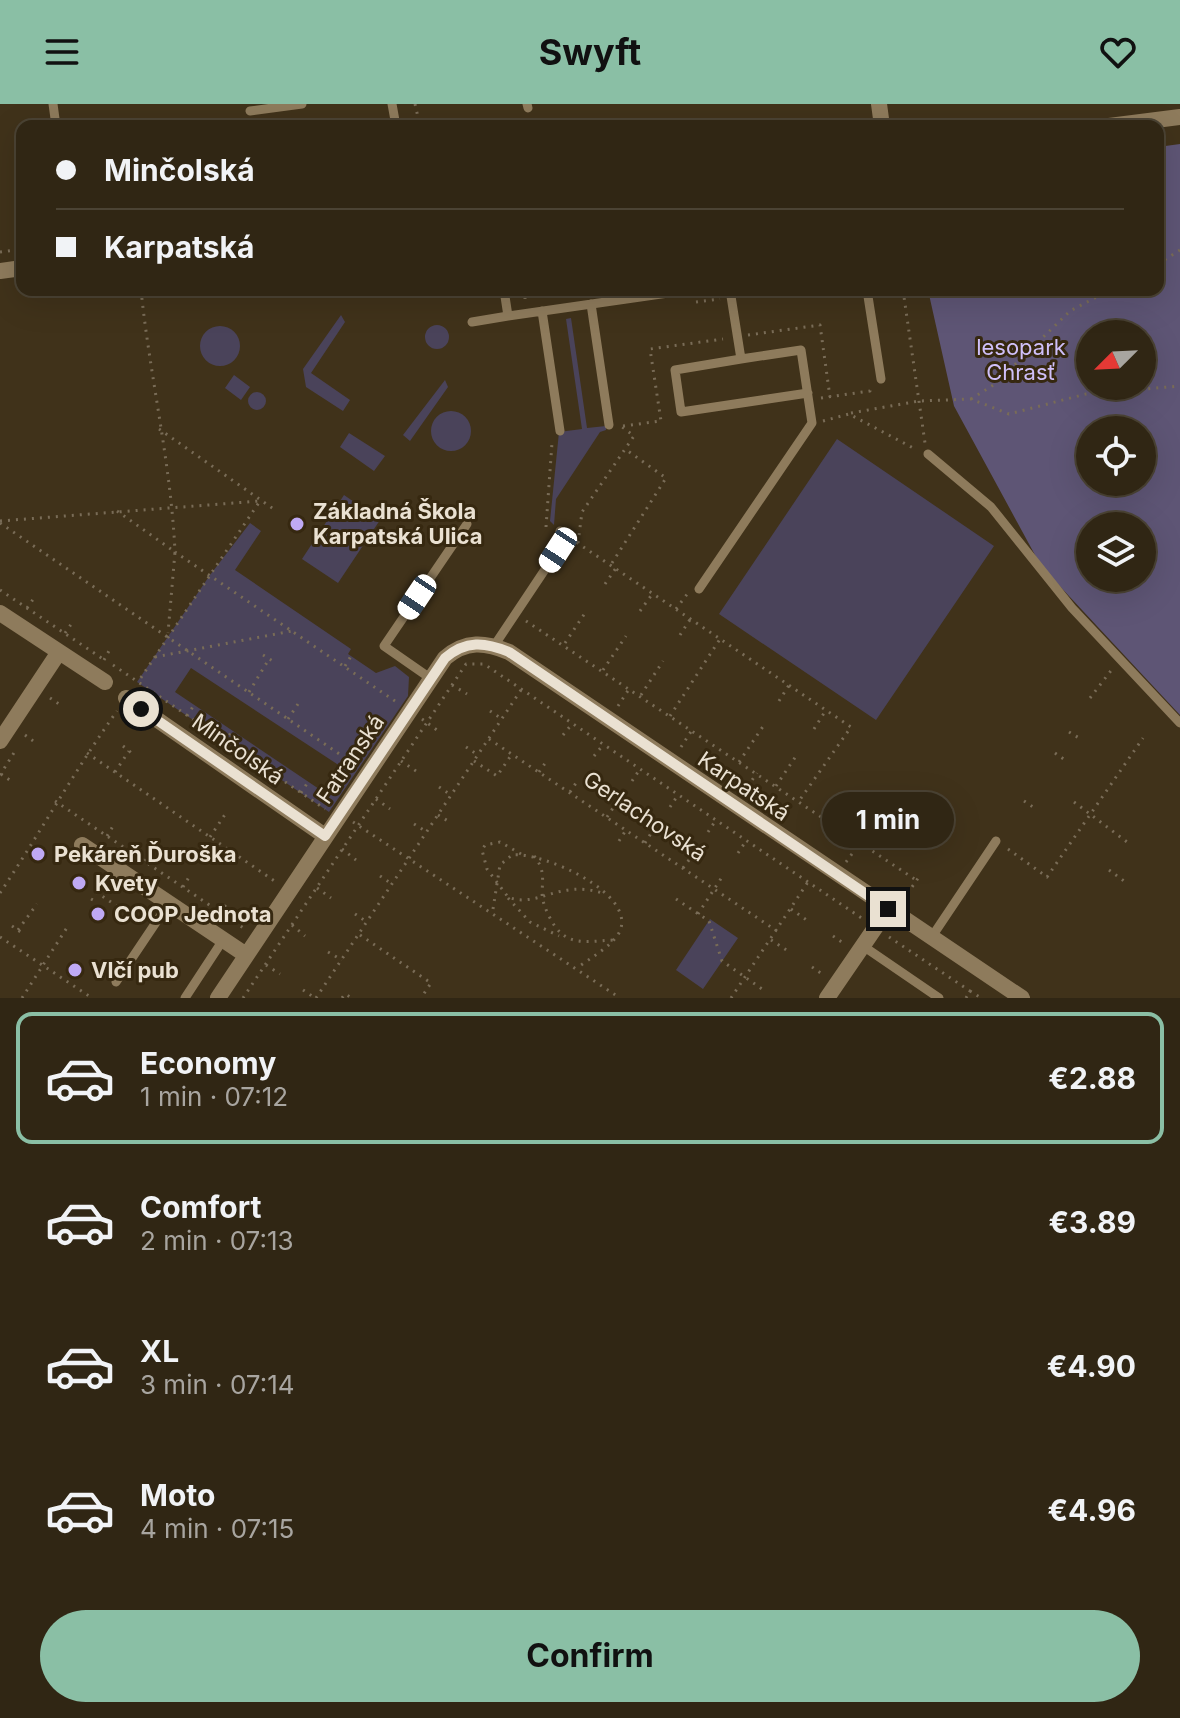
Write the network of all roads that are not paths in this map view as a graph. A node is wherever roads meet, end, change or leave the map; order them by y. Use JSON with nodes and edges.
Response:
{"nodes":[{"id":1,"x":302,"y":104,"type":"edge"},
{"id":2,"x":250,"y":111,"type":"dead end"},
{"id":3,"x":1180,"y":117,"type":"edge"},
{"id":4,"x":1156,"y":120,"type":"edge"},
{"id":5,"x":505,"y":296,"type":"edge"},
{"id":6,"x":647,"y":296,"type":"edge"},
{"id":7,"x":731,"y":296,"type":"edge"},
{"id":8,"x":868,"y":296,"type":"edge"},
{"id":9,"x":591,"y":304,"type":"junction"},
{"id":10,"x":542,"y":311,"type":"junction"},
{"id":11,"x":508,"y":316,"type":"junction"},
{"id":12,"x":472,"y":322,"type":"dead end"},
{"id":13,"x":741,"y":359,"type":"junction"},
{"id":14,"x":881,"y":379,"type":"dead end"},
{"id":15,"x":809,"y":396,"type":"junction"},
{"id":16,"x":609,"y":425,"type":"dead end"},
{"id":17,"x":556,"y":434,"type":"road end"},
{"id":18,"x":928,"y":454,"type":"road end"},
{"id":19,"x":467,"y":524,"type":"dead end"},
{"id":20,"x":560,"y":531,"type":"road end"},
{"id":21,"x":695,"y":588,"type":"road end"},
{"id":22,"x":0,"y":613,"type":"edge"},
{"id":23,"x":487,"y":644,"type":"junction"},
{"id":24,"x":59,"y":652,"type":"junction"},
{"id":25,"x":430,"y":678,"type":"junction"},
{"id":26,"x":105,"y":682,"type":"dead end"},
{"id":27,"x":126,"y":698,"type":"road end"},
{"id":28,"x":1180,"y":723,"type":"edge"},
{"id":29,"x":0,"y":741,"type":"edge"},
{"id":30,"x":325,"y":836,"type":"junction"},
{"id":31,"x":996,"y":841,"type":"dead end"},
{"id":32,"x":82,"y":845,"type":"dead end"},
{"id":33,"x":169,"y":903,"type":"junction"},
{"id":34,"x":891,"y":911,"type":"junction"},
{"id":35,"x":931,"y":938,"type":"junction"},
{"id":36,"x":223,"y":940,"type":"junction"},
{"id":37,"x":863,"y":946,"type":"junction"},
{"id":38,"x":246,"y":955,"type":"junction"},
{"id":39,"x":116,"y":982,"type":"dead end"},
{"id":40,"x":185,"y":998,"type":"edge"},
{"id":41,"x":218,"y":998,"type":"edge"},
{"id":42,"x":827,"y":998,"type":"edge"},
{"id":43,"x":939,"y":998,"type":"edge"},
{"id":44,"x":1022,"y":998,"type":"edge"}],
"edges":[{"from":1,"to":2,"type":"lane"},
{"from":3,"to":4,"type":"street"},
{"from":5,"to":11,"type":"lane"},
{"from":6,"to":9,"type":"lane"},
{"from":7,"to":13,"type":"lane"},
{"from":8,"to":14,"type":"lane"},
{"from":9,"to":10,"type":"lane"},
{"from":9,"to":16,"type":"lane"},
{"from":10,"to":11,"type":"lane"},
{"from":10,"to":17,"type":"lane"},
{"from":11,"to":12,"type":"lane"},
{"from":13,"to":15,"type":"lane"},
{"from":13,"to":15,"type":"lane"},
{"from":15,"to":21,"type":"lane"},
{"from":18,"to":28,"type":"lane"},
{"from":19,"to":25,"type":"lane"},
{"from":20,"to":23,"type":"lane"},
{"from":22,"to":24,"type":"street"},
{"from":23,"to":25,"type":"street","name":"Fatranská"},
{"from":23,"to":34,"type":"street","name":"Karpatská"},
{"from":24,"to":26,"type":"street"},
{"from":24,"to":29,"type":"street"},
{"from":25,"to":30,"type":"street","name":"Fatranská"},
{"from":27,"to":30,"type":"street","name":"Minčolská"},
{"from":30,"to":38,"type":"street","name":"Fatranská"},
{"from":31,"to":35,"type":"lane"},
{"from":32,"to":33,"type":"street"},
{"from":33,"to":36,"type":"street"},
{"from":33,"to":39,"type":"lane"},
{"from":34,"to":35,"type":"street","name":"Karpatská"},
{"from":34,"to":37,"type":"street"},
{"from":35,"to":44,"type":"street","name":"Karpatská"},
{"from":36,"to":38,"type":"street"},
{"from":36,"to":40,"type":"lane"},
{"from":37,"to":42,"type":"street"},
{"from":37,"to":43,"type":"lane"},
{"from":38,"to":41,"type":"street","name":"Fatranská"}]}
